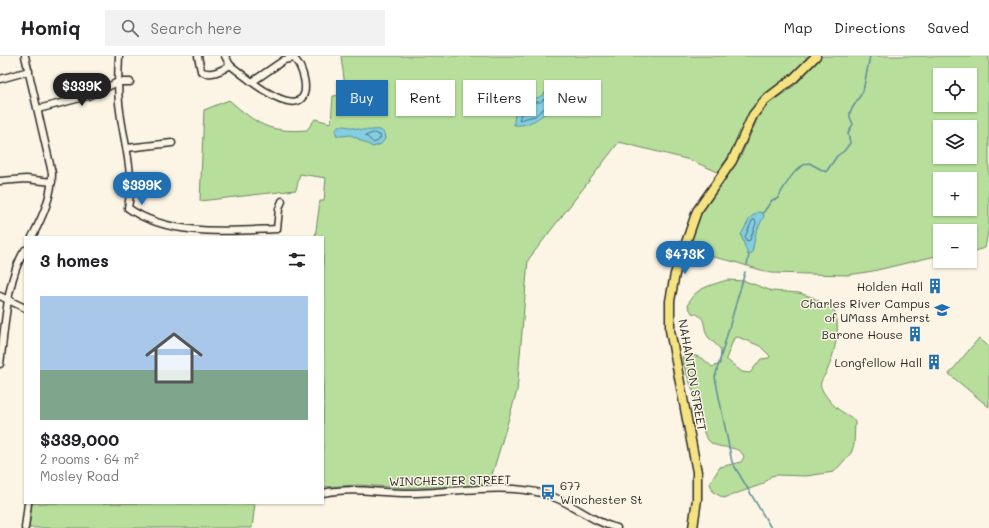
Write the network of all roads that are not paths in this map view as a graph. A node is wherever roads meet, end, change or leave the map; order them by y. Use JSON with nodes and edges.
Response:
{"nodes":[{"id":1,"x":25,"y":56,"type":"edge"},
{"id":2,"x":119,"y":56,"type":"edge"},
{"id":3,"x":198,"y":56,"type":"edge"},
{"id":4,"x":225,"y":56,"type":"edge"},
{"id":5,"x":816,"y":56,"type":"edge"},
{"id":6,"x":230,"y":65,"type":"junction"},
{"id":7,"x":29,"y":71,"type":"junction"},
{"id":8,"x":0,"y":78,"type":"edge"},
{"id":9,"x":118,"y":82,"type":"junction"},
{"id":10,"x":130,"y":82,"type":"dead end"},
{"id":11,"x":252,"y":82,"type":"junction"},
{"id":12,"x":38,"y":109,"type":"junction"},
{"id":13,"x":172,"y":143,"type":"dead end"},
{"id":14,"x":127,"y":148,"type":"junction"},
{"id":15,"x":0,"y":181,"type":"edge"},
{"id":16,"x":52,"y":182,"type":"junction"},
{"id":17,"x":282,"y":201,"type":"dead end"},
{"id":18,"x":32,"y":236,"type":"edge"},
{"id":19,"x":24,"y":252,"type":"edge"},
{"id":20,"x":0,"y":296,"type":"edge"},
{"id":21,"x":9,"y":300,"type":"junction"},
{"id":22,"x":24,"y":308,"type":"edge"},
{"id":23,"x":0,"y":364,"type":"edge"},
{"id":24,"x":324,"y":493,"type":"edge"},
{"id":25,"x":28,"y":504,"type":"edge"},
{"id":26,"x":25,"y":528,"type":"edge"},
{"id":27,"x":617,"y":528,"type":"edge"},
{"id":28,"x":692,"y":528,"type":"edge"}],
"edges":[{"from":1,"to":7,"type":"street"},
{"from":2,"to":9,"type":"street"},
{"from":3,"to":6,"type":"street"},
{"from":4,"to":6,"type":"street"},
{"from":5,"to":28,"type":"main road","name":"NAHANTON STREET"},
{"from":6,"to":11,"type":"street"},
{"from":7,"to":8,"type":"street"},
{"from":7,"to":12,"type":"street"},
{"from":9,"to":10,"type":"street"},
{"from":9,"to":12,"type":"street"},
{"from":9,"to":14,"type":"street"},
{"from":11,"to":11,"type":"street"},
{"from":12,"to":16,"type":"street"},
{"from":13,"to":14,"type":"street"},
{"from":14,"to":17,"type":"street"},
{"from":15,"to":16,"type":"street"},
{"from":16,"to":18,"type":"street"},
{"from":19,"to":21,"type":"street"},
{"from":20,"to":21,"type":"street"},
{"from":21,"to":22,"type":"street"},
{"from":21,"to":23,"type":"street"},
{"from":24,"to":27,"type":"street","name":"WINCHESTER STREET"},
{"from":25,"to":26,"type":"street"}]}
